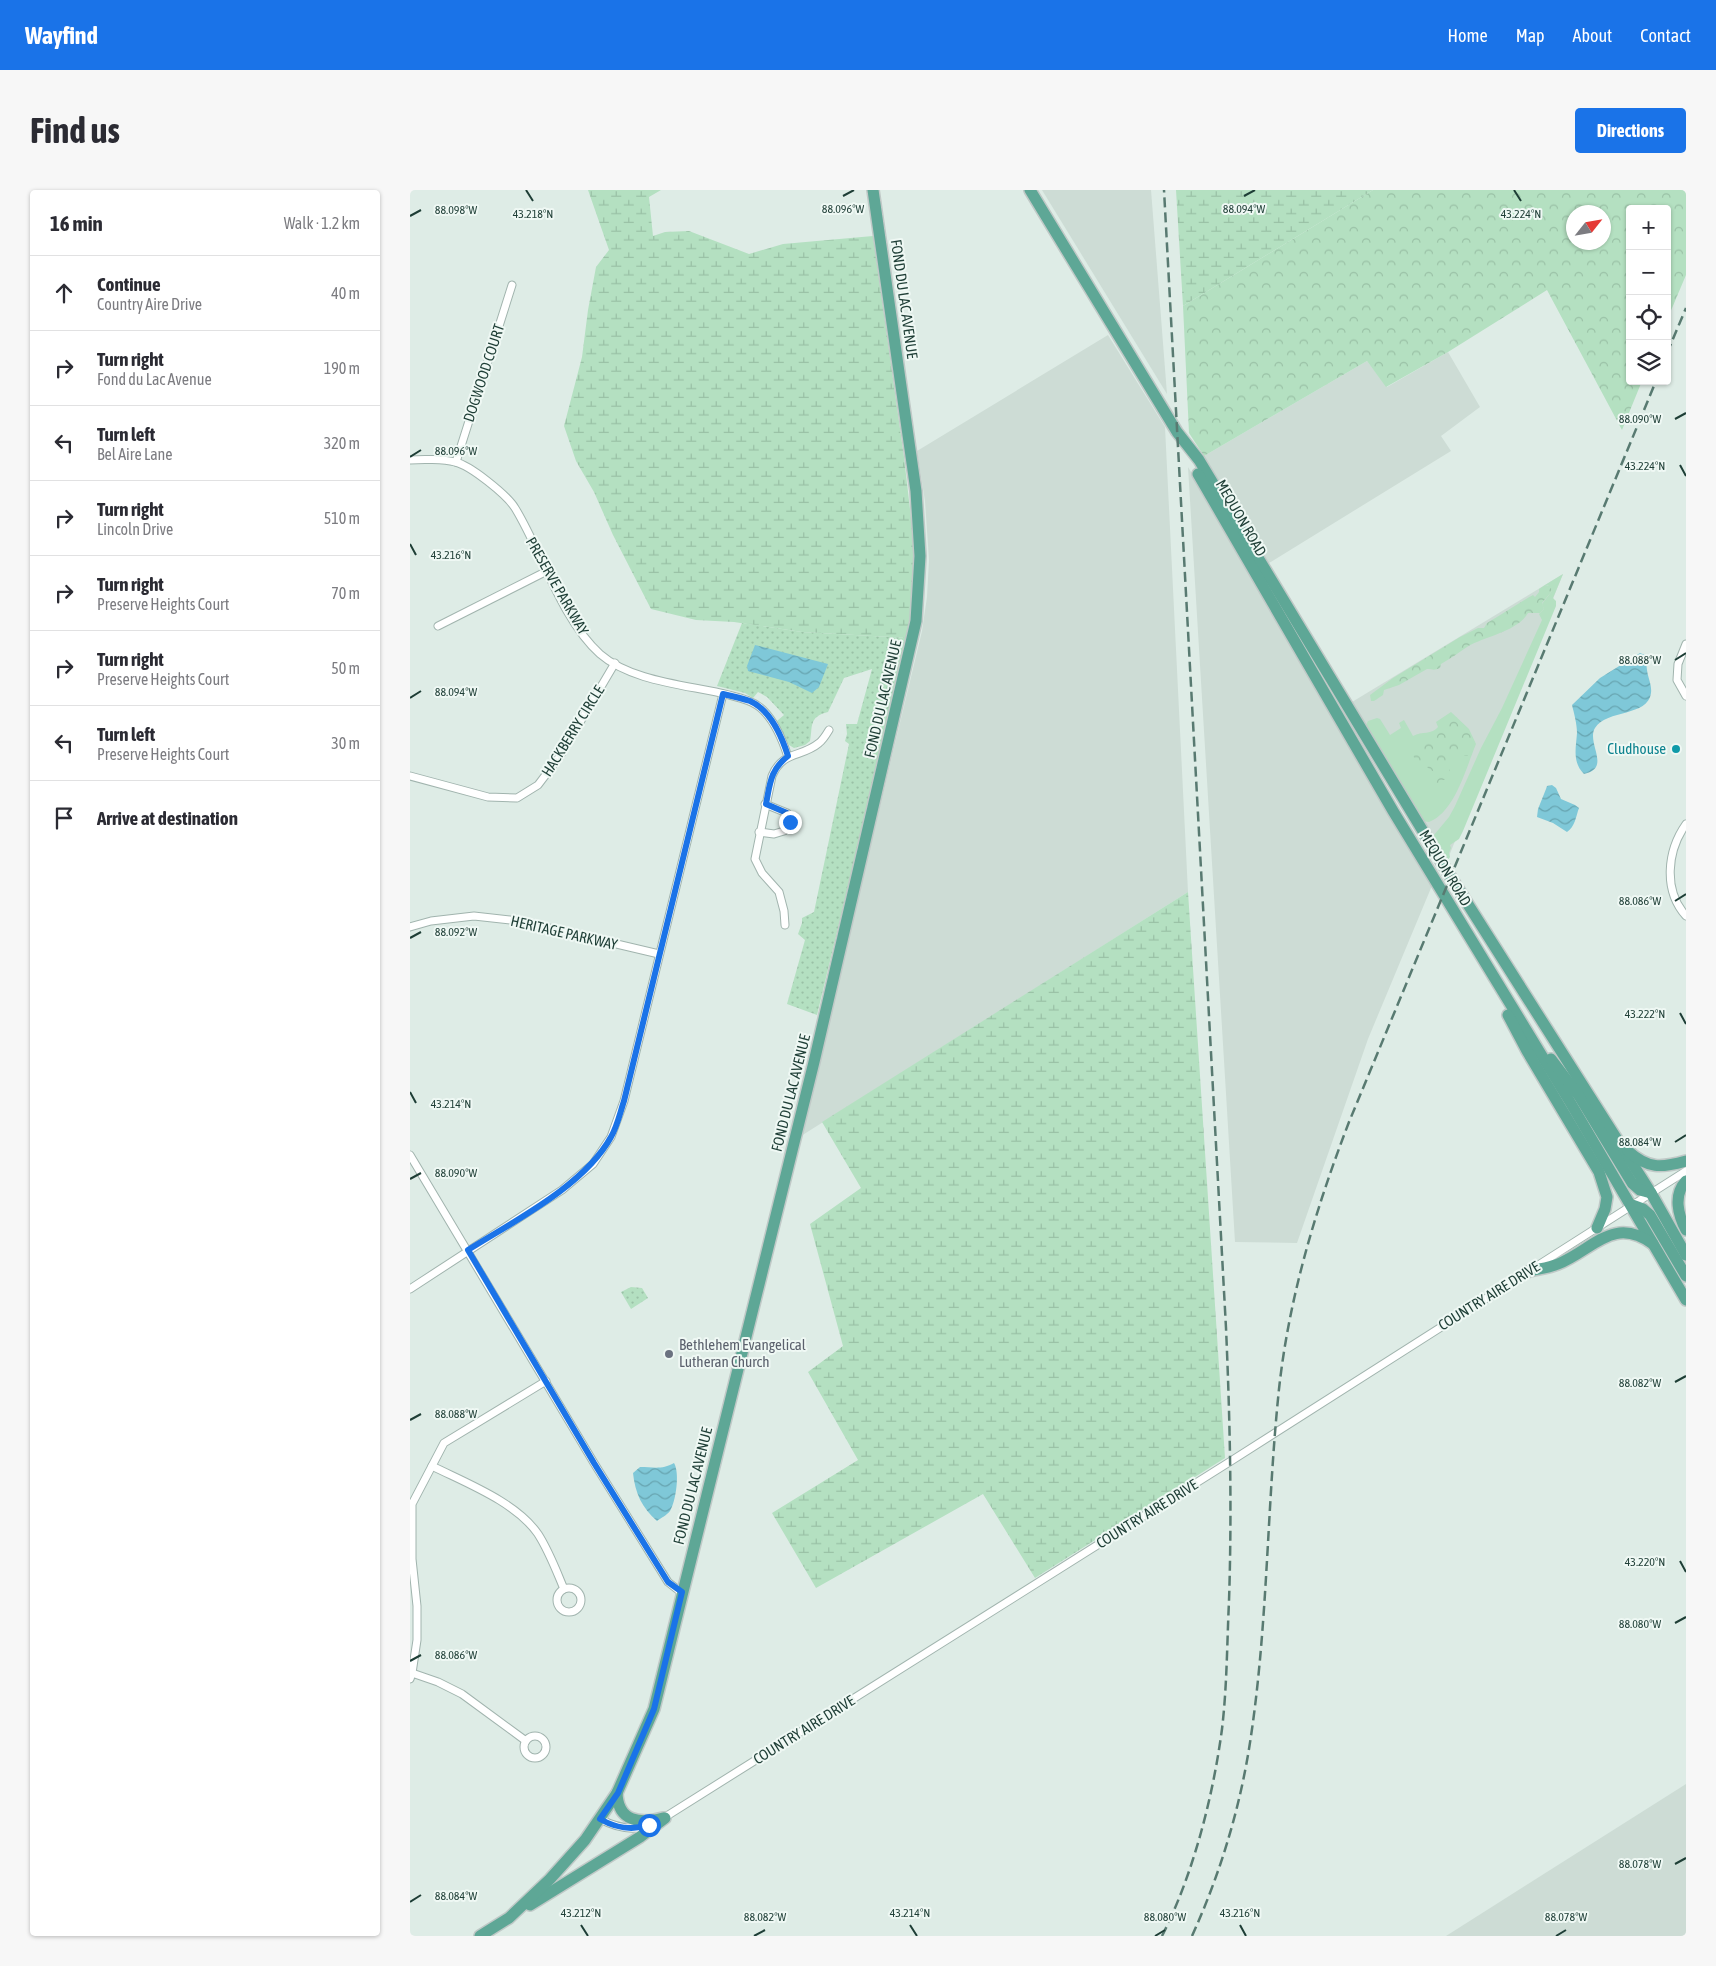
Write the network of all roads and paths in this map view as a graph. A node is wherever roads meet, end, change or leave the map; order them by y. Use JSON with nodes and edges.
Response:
{"nodes":[{"id":1,"x":873,"y":190,"type":"edge"},
{"id":2,"x":1030,"y":190,"type":"edge"},
{"id":3,"x":512,"y":285,"type":"dead end"},
{"id":4,"x":1187,"y":447,"type":"junction"},
{"id":5,"x":410,"y":460,"type":"edge"},
{"id":6,"x":456,"y":462,"type":"junction"},
{"id":7,"x":547,"y":571,"type":"junction"},
{"id":8,"x":438,"y":626,"type":"dead end"},
{"id":9,"x":1686,"y":644,"type":"edge"},
{"id":10,"x":615,"y":663,"type":"junction"},
{"id":11,"x":723,"y":694,"type":"junction"},
{"id":12,"x":1686,"y":696,"type":"edge"},
{"id":13,"x":829,"y":730,"type":"dead end"},
{"id":14,"x":788,"y":756,"type":"junction"},
{"id":15,"x":410,"y":776,"type":"edge"},
{"id":16,"x":766,"y":804,"type":"junction"},
{"id":17,"x":1686,"y":824,"type":"edge"},
{"id":18,"x":760,"y":832,"type":"junction"},
{"id":19,"x":1686,"y":916,"type":"edge"},
{"id":20,"x":785,"y":925,"type":"dead end"},
{"id":21,"x":410,"y":927,"type":"edge"},
{"id":22,"x":658,"y":954,"type":"junction"},
{"id":23,"x":1501,"y":989,"type":"junction"},
{"id":24,"x":1518,"y":1017,"type":"junction"},
{"id":25,"x":1621,"y":1145,"type":"junction"},
{"id":26,"x":410,"y":1155,"type":"edge"},
{"id":27,"x":1686,"y":1162,"type":"edge"},
{"id":28,"x":1686,"y":1171,"type":"edge"},
{"id":29,"x":1686,"y":1181,"type":"edge"},
{"id":30,"x":1651,"y":1193,"type":"junction"},
{"id":31,"x":1632,"y":1205,"type":"junction"},
{"id":32,"x":1596,"y":1228,"type":"junction"},
{"id":33,"x":1686,"y":1230,"type":"edge"},
{"id":34,"x":1655,"y":1245,"type":"junction"},
{"id":35,"x":468,"y":1250,"type":"junction"},
{"id":36,"x":1686,"y":1255,"type":"edge"},
{"id":37,"x":1527,"y":1272,"type":"junction"},
{"id":38,"x":1686,"y":1276,"type":"edge"},
{"id":39,"x":410,"y":1288,"type":"edge"},
{"id":40,"x":1686,"y":1300,"type":"edge"},
{"id":41,"x":546,"y":1381,"type":"junction"},
{"id":42,"x":432,"y":1466,"type":"junction"},
{"id":43,"x":411,"y":1559,"type":"edge"},
{"id":44,"x":564,"y":1589,"type":"dead end"},
{"id":45,"x":682,"y":1592,"type":"junction"},
{"id":46,"x":411,"y":1676,"type":"edge"},
{"id":47,"x":526,"y":1742,"type":"dead end"},
{"id":48,"x":618,"y":1793,"type":"junction"},
{"id":49,"x":665,"y":1818,"type":"junction"},
{"id":50,"x":600,"y":1819,"type":"junction"},
{"id":51,"x":509,"y":1918,"type":"junction"},
{"id":52,"x":480,"y":1936,"type":"edge"}],
"edges":[{"from":1,"to":45,"type":"main road","name":"FOND DU LAC AVENUE"},
{"from":2,"to":4,"type":"main road","name":"MEQUON ROAD"},
{"from":3,"to":6,"type":"street","name":"DOGWOOD COURT"},
{"from":4,"to":23,"type":"main road","name":"MEQUON ROAD"},
{"from":4,"to":25,"type":"main road","name":"MEQUON ROAD"},
{"from":5,"to":6,"type":"street","name":"PRESERVE PARKWAY"},
{"from":6,"to":7,"type":"street","name":"PRESERVE PARKWAY"},
{"from":7,"to":8,"type":"street"},
{"from":7,"to":10,"type":"street","name":"PRESERVE PARKWAY"},
{"from":9,"to":12,"type":"street"},
{"from":10,"to":11,"type":"street","name":"PRESERVE PARKWAY"},
{"from":10,"to":15,"type":"street","name":"HACKBERRY CIRCLE"},
{"from":11,"to":14,"type":"street","name":"PRESERVE PARKWAY"},
{"from":11,"to":22,"type":"street"},
{"from":13,"to":14,"type":"street"},
{"from":14,"to":16,"type":"street"},
{"from":16,"to":18,"type":"street"},
{"from":16,"to":18,"type":"street"},
{"from":17,"to":19,"type":"street"},
{"from":18,"to":20,"type":"street"},
{"from":21,"to":22,"type":"street","name":"HERITAGE PARKWAY"},
{"from":22,"to":35,"type":"street"},
{"from":23,"to":24,"type":"main road","name":"MEQUON ROAD"},
{"from":23,"to":32,"type":"main road"},
{"from":24,"to":30,"type":"main road"},
{"from":24,"to":31,"type":"main road","name":"MEQUON ROAD"},
{"from":25,"to":27,"type":"main road"},
{"from":25,"to":30,"type":"main road","name":"MEQUON ROAD"},
{"from":26,"to":35,"type":"street"},
{"from":28,"to":30,"type":"street","name":"COUNTRY AIRE DRIVE"},
{"from":29,"to":33,"type":"main road"},
{"from":30,"to":31,"type":"street","name":"COUNTRY AIRE DRIVE"},
{"from":30,"to":36,"type":"main road","name":"MEQUON ROAD"},
{"from":31,"to":32,"type":"street","name":"COUNTRY AIRE DRIVE"},
{"from":31,"to":34,"type":"main road","name":"MEQUON ROAD"},
{"from":31,"to":38,"type":"main road"},
{"from":32,"to":37,"type":"street","name":"COUNTRY AIRE DRIVE"},
{"from":34,"to":37,"type":"main road"},
{"from":34,"to":40,"type":"main road","name":"MEQUON ROAD"},
{"from":35,"to":39,"type":"street"},
{"from":35,"to":41,"type":"street"},
{"from":37,"to":49,"type":"street","name":"COUNTRY AIRE DRIVE"},
{"from":41,"to":42,"type":"street"},
{"from":41,"to":45,"type":"street"},
{"from":42,"to":43,"type":"street"},
{"from":42,"to":44,"type":"street"},
{"from":43,"to":46,"type":"street"},
{"from":45,"to":48,"type":"main road","name":"FOND DU LAC AVENUE"},
{"from":46,"to":47,"type":"street"},
{"from":48,"to":49,"type":"main road"},
{"from":48,"to":50,"type":"main road","name":"FOND DU LAC AVENUE"},
{"from":49,"to":50,"type":"street","name":"COUNTRY AIRE DRIVE"},
{"from":49,"to":51,"type":"main road"},
{"from":50,"to":51,"type":"main road","name":"FOND DU LAC AVENUE"},
{"from":51,"to":52,"type":"main road","name":"FOND DU LAC AVENUE"}]}
